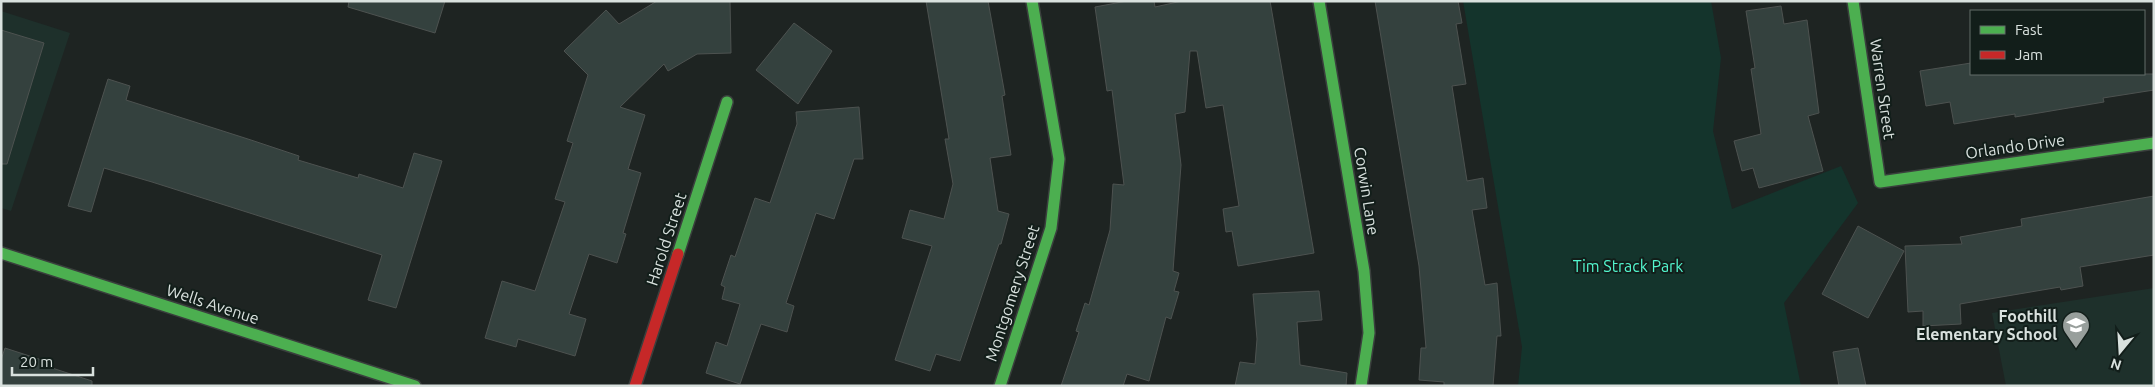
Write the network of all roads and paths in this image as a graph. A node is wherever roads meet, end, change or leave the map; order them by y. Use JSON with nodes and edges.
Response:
{"nodes":[{"id":1,"x":1032,"y":1,"type":"edge"},
{"id":2,"x":1319,"y":1,"type":"edge"},
{"id":3,"x":1853,"y":1,"type":"edge"},
{"id":4,"x":727,"y":102,"type":"dead end"},
{"id":5,"x":2154,"y":143,"type":"edge"},
{"id":6,"x":1880,"y":182,"type":"joint"},
{"id":7,"x":1,"y":253,"type":"edge"},
{"id":8,"x":415,"y":386,"type":"edge"},
{"id":9,"x":635,"y":386,"type":"edge"},
{"id":10,"x":1000,"y":386,"type":"edge"},
{"id":11,"x":1361,"y":386,"type":"edge"}],
"edges":[{"from":1,"to":10,"type":"street","name":"Montgomery Street"},
{"from":2,"to":11,"type":"street","name":"Corwin Lane"},
{"from":3,"to":6,"type":"street","name":"Warren Street"},
{"from":4,"to":9,"type":"street","name":"Harold Street"},
{"from":5,"to":6,"type":"street","name":"Orlando Drive"},
{"from":7,"to":8,"type":"street","name":"Wells Avenue"}]}
